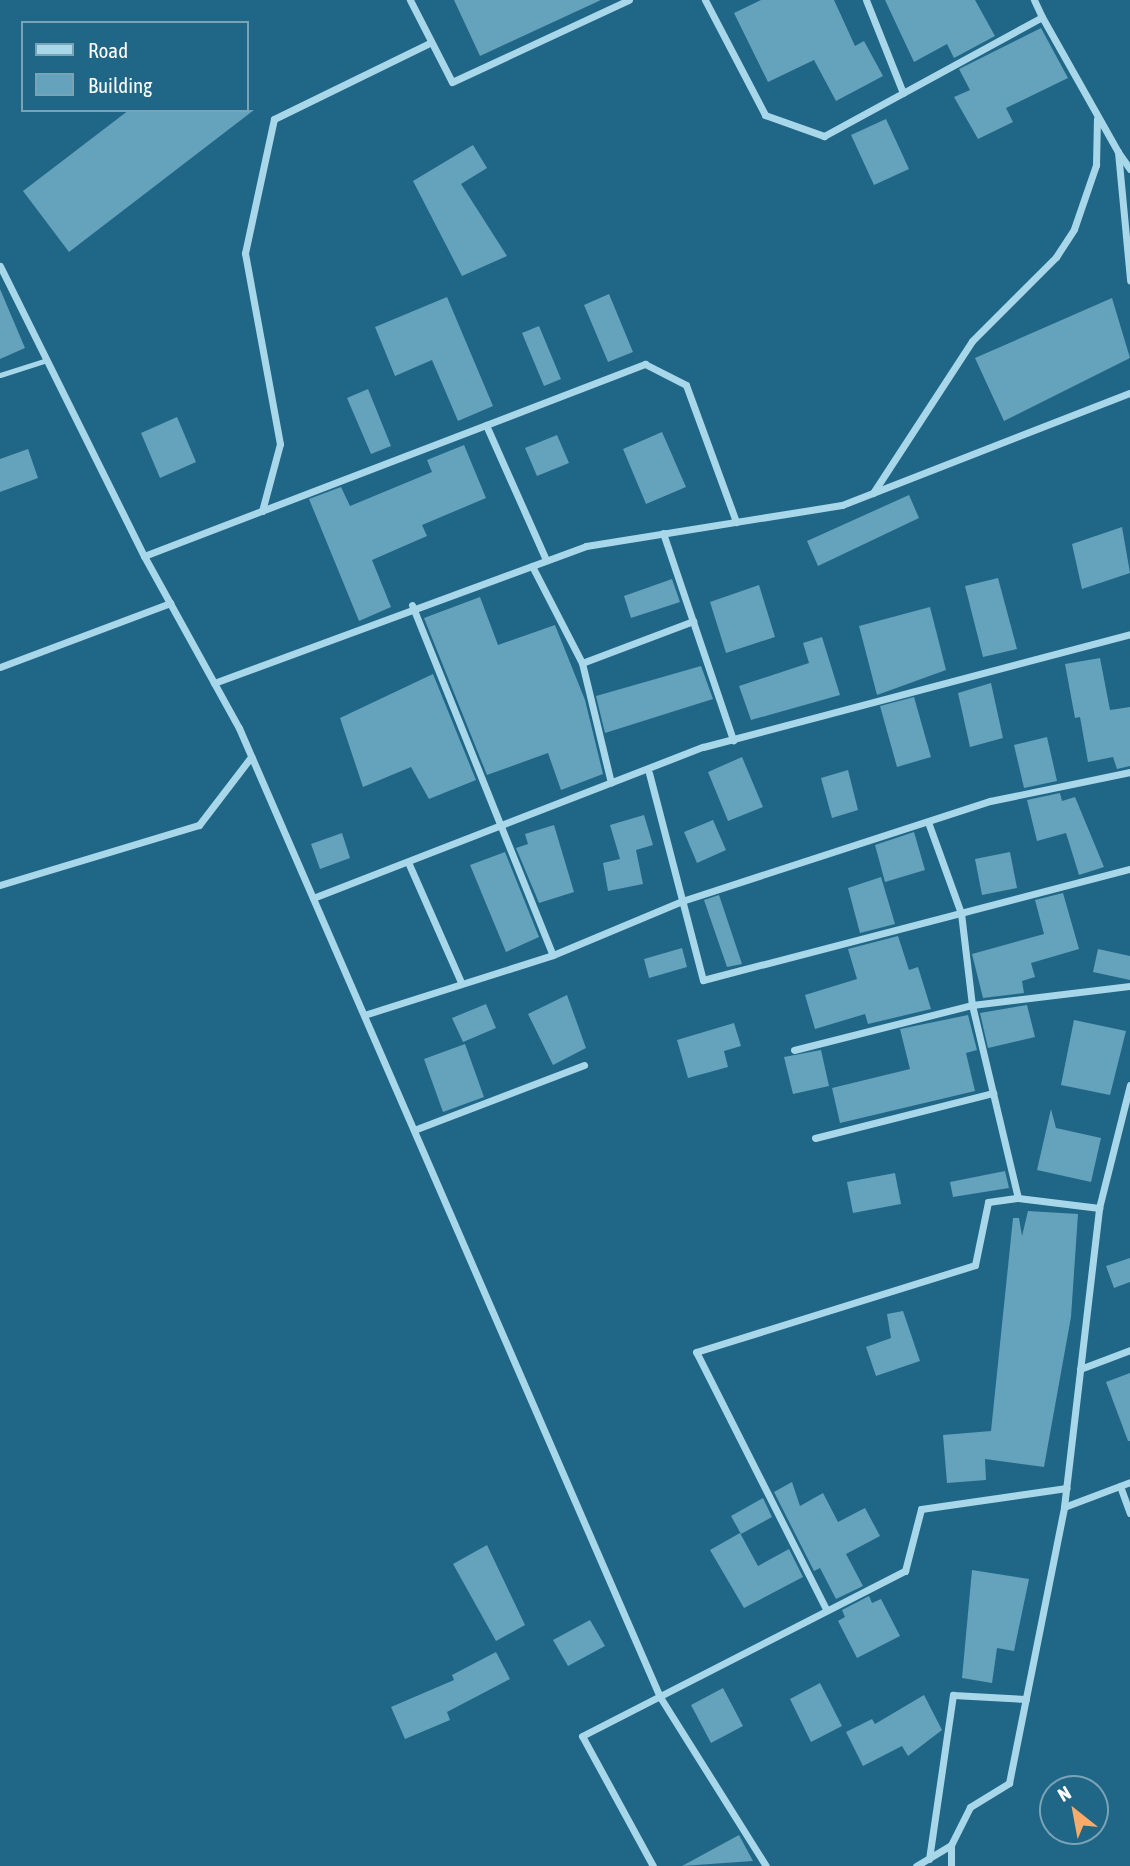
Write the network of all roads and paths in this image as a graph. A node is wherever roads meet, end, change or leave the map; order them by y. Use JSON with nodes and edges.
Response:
{"nodes":[{"id":1,"x":410,"y":0,"type":"edge"},
{"id":2,"x":629,"y":0,"type":"edge"},
{"id":3,"x":705,"y":0,"type":"edge"},
{"id":4,"x":866,"y":0,"type":"edge"},
{"id":5,"x":1034,"y":0,"type":"edge"},
{"id":6,"x":1041,"y":17,"type":"junction"},
{"id":7,"x":430,"y":43,"type":"junction"},
{"id":8,"x":904,"y":93,"type":"junction"},
{"id":9,"x":1097,"y":119,"type":"junction"},
{"id":10,"x":1118,"y":152,"type":"junction"},
{"id":11,"x":1130,"y":169,"type":"edge"},
{"id":12,"x":0,"y":266,"type":"edge"},
{"id":13,"x":1130,"y":280,"type":"edge"},
{"id":14,"x":47,"y":360,"type":"junction"},
{"id":15,"x":0,"y":375,"type":"edge"},
{"id":16,"x":1130,"y":393,"type":"edge"},
{"id":17,"x":486,"y":425,"type":"junction"},
{"id":18,"x":873,"y":493,"type":"junction"},
{"id":19,"x":262,"y":511,"type":"junction"},
{"id":20,"x":736,"y":522,"type":"junction"},
{"id":21,"x":663,"y":533,"type":"junction"},
{"id":22,"x":144,"y":556,"type":"junction"},
{"id":23,"x":546,"y":560,"type":"junction"},
{"id":24,"x":532,"y":565,"type":"junction"},
{"id":25,"x":170,"y":603,"type":"junction"},
{"id":26,"x":412,"y":605,"type":"junction"},
{"id":27,"x":693,"y":621,"type":"junction"},
{"id":28,"x":1130,"y":635,"type":"edge"},
{"id":29,"x":582,"y":663,"type":"junction"},
{"id":30,"x":0,"y":667,"type":"edge"},
{"id":31,"x":214,"y":683,"type":"junction"},
{"id":32,"x":733,"y":740,"type":"junction"},
{"id":33,"x":251,"y":757,"type":"junction"},
{"id":34,"x":1130,"y":772,"type":"edge"},
{"id":35,"x":649,"y":773,"type":"junction"},
{"id":36,"x":611,"y":783,"type":"junction"},
{"id":37,"x":928,"y":822,"type":"junction"},
{"id":38,"x":502,"y":824,"type":"junction"},
{"id":39,"x":408,"y":862,"type":"junction"},
{"id":40,"x":1130,"y":869,"type":"edge"},
{"id":41,"x":0,"y":885,"type":"edge"},
{"id":42,"x":313,"y":898,"type":"junction"},
{"id":43,"x":682,"y":901,"type":"junction"},
{"id":44,"x":961,"y":913,"type":"junction"},
{"id":45,"x":553,"y":955,"type":"junction"},
{"id":46,"x":461,"y":982,"type":"junction"},
{"id":47,"x":1130,"y":986,"type":"edge"},
{"id":48,"x":972,"y":1005,"type":"junction"},
{"id":49,"x":364,"y":1016,"type":"junction"},
{"id":50,"x":794,"y":1050,"type":"dead end"},
{"id":51,"x":584,"y":1065,"type":"dead end"},
{"id":52,"x":1130,"y":1085,"type":"edge"},
{"id":53,"x":993,"y":1093,"type":"junction"},
{"id":54,"x":414,"y":1130,"type":"junction"},
{"id":55,"x":815,"y":1138,"type":"dead end"},
{"id":56,"x":1018,"y":1198,"type":"junction"},
{"id":57,"x":1099,"y":1208,"type":"junction"},
{"id":58,"x":1130,"y":1350,"type":"edge"},
{"id":59,"x":1080,"y":1369,"type":"junction"},
{"id":60,"x":1130,"y":1482,"type":"edge"},
{"id":61,"x":1121,"y":1486,"type":"junction"},
{"id":62,"x":1066,"y":1488,"type":"junction"},
{"id":63,"x":1064,"y":1507,"type":"junction"},
{"id":64,"x":1130,"y":1513,"type":"edge"},
{"id":65,"x":827,"y":1609,"type":"junction"},
{"id":66,"x":660,"y":1697,"type":"junction"},
{"id":67,"x":1026,"y":1699,"type":"junction"},
{"id":68,"x":951,"y":1844,"type":"junction"},
{"id":69,"x":929,"y":1859,"type":"junction"},
{"id":70,"x":653,"y":1866,"type":"edge"},
{"id":71,"x":766,"y":1866,"type":"edge"},
{"id":72,"x":916,"y":1866,"type":"edge"},
{"id":73,"x":951,"y":1866,"type":"edge"}],
"edges":[{"from":1,"to":7,"type":"street"},
{"from":2,"to":7,"type":"street"},
{"from":3,"to":8,"type":"street"},
{"from":4,"to":8,"type":"street"},
{"from":5,"to":6,"type":"street"},
{"from":6,"to":8,"type":"street"},
{"from":6,"to":9,"type":"street"},
{"from":7,"to":19,"type":"street"},
{"from":9,"to":10,"type":"street"},
{"from":9,"to":18,"type":"street"},
{"from":10,"to":11,"type":"street"},
{"from":10,"to":13,"type":"street"},
{"from":12,"to":14,"type":"street"},
{"from":14,"to":15,"type":"lane"},
{"from":14,"to":22,"type":"street"},
{"from":16,"to":18,"type":"street"},
{"from":17,"to":19,"type":"street"},
{"from":17,"to":20,"type":"street"},
{"from":17,"to":23,"type":"street"},
{"from":18,"to":20,"type":"street"},
{"from":19,"to":22,"type":"street"},
{"from":20,"to":21,"type":"street"},
{"from":21,"to":23,"type":"street"},
{"from":21,"to":27,"type":"street"},
{"from":22,"to":25,"type":"street"},
{"from":23,"to":24,"type":"street"},
{"from":24,"to":26,"type":"street"},
{"from":24,"to":29,"type":"street"},
{"from":25,"to":30,"type":"street"},
{"from":25,"to":31,"type":"street"},
{"from":26,"to":31,"type":"street"},
{"from":26,"to":38,"type":"street"},
{"from":27,"to":29,"type":"street"},
{"from":27,"to":32,"type":"street"},
{"from":28,"to":32,"type":"street"},
{"from":29,"to":36,"type":"street"},
{"from":31,"to":33,"type":"street"},
{"from":32,"to":35,"type":"street"},
{"from":33,"to":41,"type":"street"},
{"from":33,"to":42,"type":"street"},
{"from":34,"to":37,"type":"street"},
{"from":35,"to":36,"type":"street"},
{"from":35,"to":43,"type":"street"},
{"from":36,"to":38,"type":"street"},
{"from":37,"to":43,"type":"street"},
{"from":37,"to":44,"type":"street"},
{"from":38,"to":39,"type":"street"},
{"from":38,"to":45,"type":"street"},
{"from":39,"to":42,"type":"street"},
{"from":39,"to":46,"type":"street"},
{"from":40,"to":44,"type":"street"},
{"from":42,"to":49,"type":"street"},
{"from":43,"to":44,"type":"street"},
{"from":43,"to":45,"type":"street"},
{"from":44,"to":48,"type":"street"},
{"from":45,"to":46,"type":"street"},
{"from":46,"to":49,"type":"street"},
{"from":47,"to":48,"type":"street"},
{"from":48,"to":50,"type":"street"},
{"from":48,"to":53,"type":"street"},
{"from":49,"to":54,"type":"street"},
{"from":51,"to":54,"type":"street"},
{"from":52,"to":57,"type":"street"},
{"from":53,"to":55,"type":"street"},
{"from":53,"to":56,"type":"street"},
{"from":54,"to":66,"type":"street"},
{"from":56,"to":57,"type":"street"},
{"from":56,"to":65,"type":"street"},
{"from":57,"to":59,"type":"street"},
{"from":58,"to":59,"type":"street"},
{"from":59,"to":62,"type":"street"},
{"from":60,"to":61,"type":"street"},
{"from":61,"to":63,"type":"street"},
{"from":61,"to":64,"type":"street"},
{"from":62,"to":63,"type":"street"},
{"from":62,"to":65,"type":"street"},
{"from":63,"to":67,"type":"street"},
{"from":65,"to":66,"type":"street"},
{"from":66,"to":70,"type":"street"},
{"from":66,"to":71,"type":"street"},
{"from":67,"to":68,"type":"street"},
{"from":67,"to":69,"type":"street"},
{"from":68,"to":69,"type":"street"},
{"from":68,"to":73,"type":"street"},
{"from":69,"to":72,"type":"street"}]}
